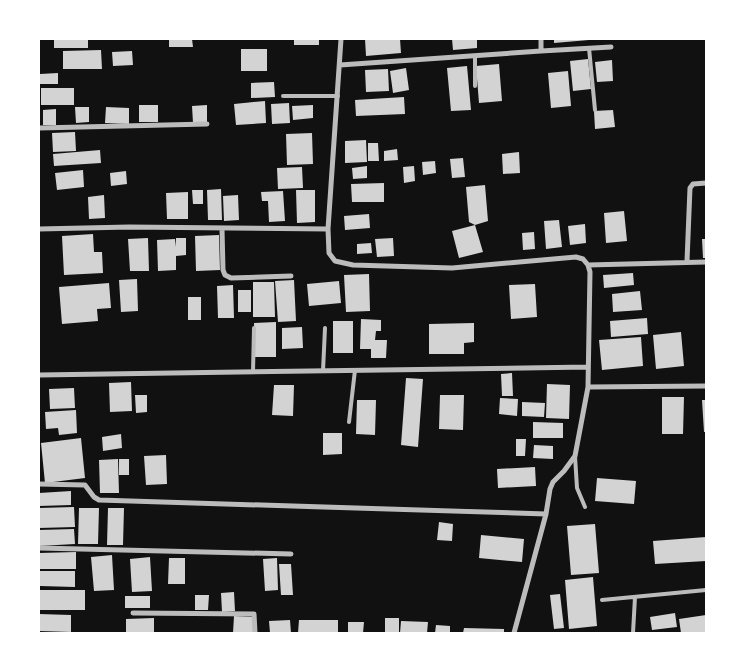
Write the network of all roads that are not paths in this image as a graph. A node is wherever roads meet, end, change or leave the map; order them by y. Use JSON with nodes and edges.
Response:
{"nodes":[{"id":1,"x":342,"y":39,"type":"edge"},
{"id":2,"x":541,"y":39,"type":"edge"},
{"id":3,"x":611,"y":47,"type":"dead end"},
{"id":4,"x":589,"y":48,"type":"junction"},
{"id":5,"x":541,"y":52,"type":"junction"},
{"id":6,"x":475,"y":57,"type":"junction"},
{"id":7,"x":340,"y":65,"type":"junction"},
{"id":8,"x":475,"y":86,"type":"dead end"},
{"id":9,"x":283,"y":96,"type":"dead end"},
{"id":10,"x":338,"y":96,"type":"junction"},
{"id":11,"x":595,"y":110,"type":"dead end"},
{"id":12,"x":207,"y":124,"type":"dead end"},
{"id":13,"x":39,"y":128,"type":"edge"},
{"id":14,"x":706,"y":183,"type":"edge"},
{"id":15,"x":39,"y":229,"type":"edge"},
{"id":16,"x":222,"y":229,"type":"junction"},
{"id":17,"x":328,"y":229,"type":"junction"},
{"id":18,"x":687,"y":261,"type":"junction"},
{"id":19,"x":706,"y":262,"type":"edge"},
{"id":20,"x":588,"y":265,"type":"junction"},
{"id":21,"x":291,"y":276,"type":"dead end"},
{"id":22,"x":254,"y":328,"type":"dead end"},
{"id":23,"x":325,"y":328,"type":"dead end"},
{"id":24,"x":588,"y":368,"type":"junction"},
{"id":25,"x":355,"y":370,"type":"junction"},
{"id":26,"x":323,"y":371,"type":"junction"},
{"id":27,"x":252,"y":372,"type":"junction"},
{"id":28,"x":39,"y":375,"type":"edge"},
{"id":29,"x":706,"y":386,"type":"edge"},
{"id":30,"x":588,"y":387,"type":"junction"},
{"id":31,"x":348,"y":422,"type":"dead end"},
{"id":32,"x":574,"y":456,"type":"junction"},
{"id":33,"x":39,"y":484,"type":"edge"},
{"id":34,"x":585,"y":507,"type":"dead end"},
{"id":35,"x":546,"y":514,"type":"junction"},
{"id":36,"x":39,"y":548,"type":"edge"},
{"id":37,"x":291,"y":554,"type":"dead end"},
{"id":38,"x":706,"y":590,"type":"edge"},
{"id":39,"x":635,"y":597,"type":"junction"},
{"id":40,"x":602,"y":600,"type":"dead end"},
{"id":41,"x":132,"y":613,"type":"dead end"},
{"id":42,"x":254,"y":633,"type":"edge"},
{"id":43,"x":514,"y":633,"type":"edge"},
{"id":44,"x":634,"y":633,"type":"edge"}],
"edges":[{"from":1,"to":7,"type":"street"},
{"from":2,"to":5,"type":"street"},
{"from":3,"to":4,"type":"street"},
{"from":4,"to":5,"type":"street"},
{"from":4,"to":11,"type":"lane"},
{"from":5,"to":6,"type":"street"},
{"from":6,"to":7,"type":"street"},
{"from":6,"to":8,"type":"lane"},
{"from":7,"to":10,"type":"street"},
{"from":9,"to":10,"type":"lane"},
{"from":10,"to":17,"type":"street"},
{"from":12,"to":13,"type":"street"},
{"from":14,"to":18,"type":"street"},
{"from":15,"to":16,"type":"street"},
{"from":16,"to":17,"type":"street"},
{"from":16,"to":21,"type":"street"},
{"from":17,"to":20,"type":"street"},
{"from":18,"to":19,"type":"street"},
{"from":18,"to":20,"type":"street"},
{"from":20,"to":24,"type":"street"},
{"from":22,"to":27,"type":"lane"},
{"from":23,"to":26,"type":"lane"},
{"from":24,"to":25,"type":"street"},
{"from":24,"to":30,"type":"street"},
{"from":25,"to":26,"type":"street"},
{"from":25,"to":31,"type":"lane"},
{"from":26,"to":27,"type":"street"},
{"from":27,"to":28,"type":"street"},
{"from":29,"to":30,"type":"street"},
{"from":30,"to":32,"type":"street"},
{"from":32,"to":34,"type":"lane"},
{"from":32,"to":35,"type":"street"},
{"from":33,"to":35,"type":"street"},
{"from":35,"to":43,"type":"street"},
{"from":36,"to":37,"type":"street"},
{"from":38,"to":39,"type":"lane"},
{"from":39,"to":40,"type":"lane"},
{"from":39,"to":44,"type":"lane"},
{"from":41,"to":42,"type":"street"}]}
